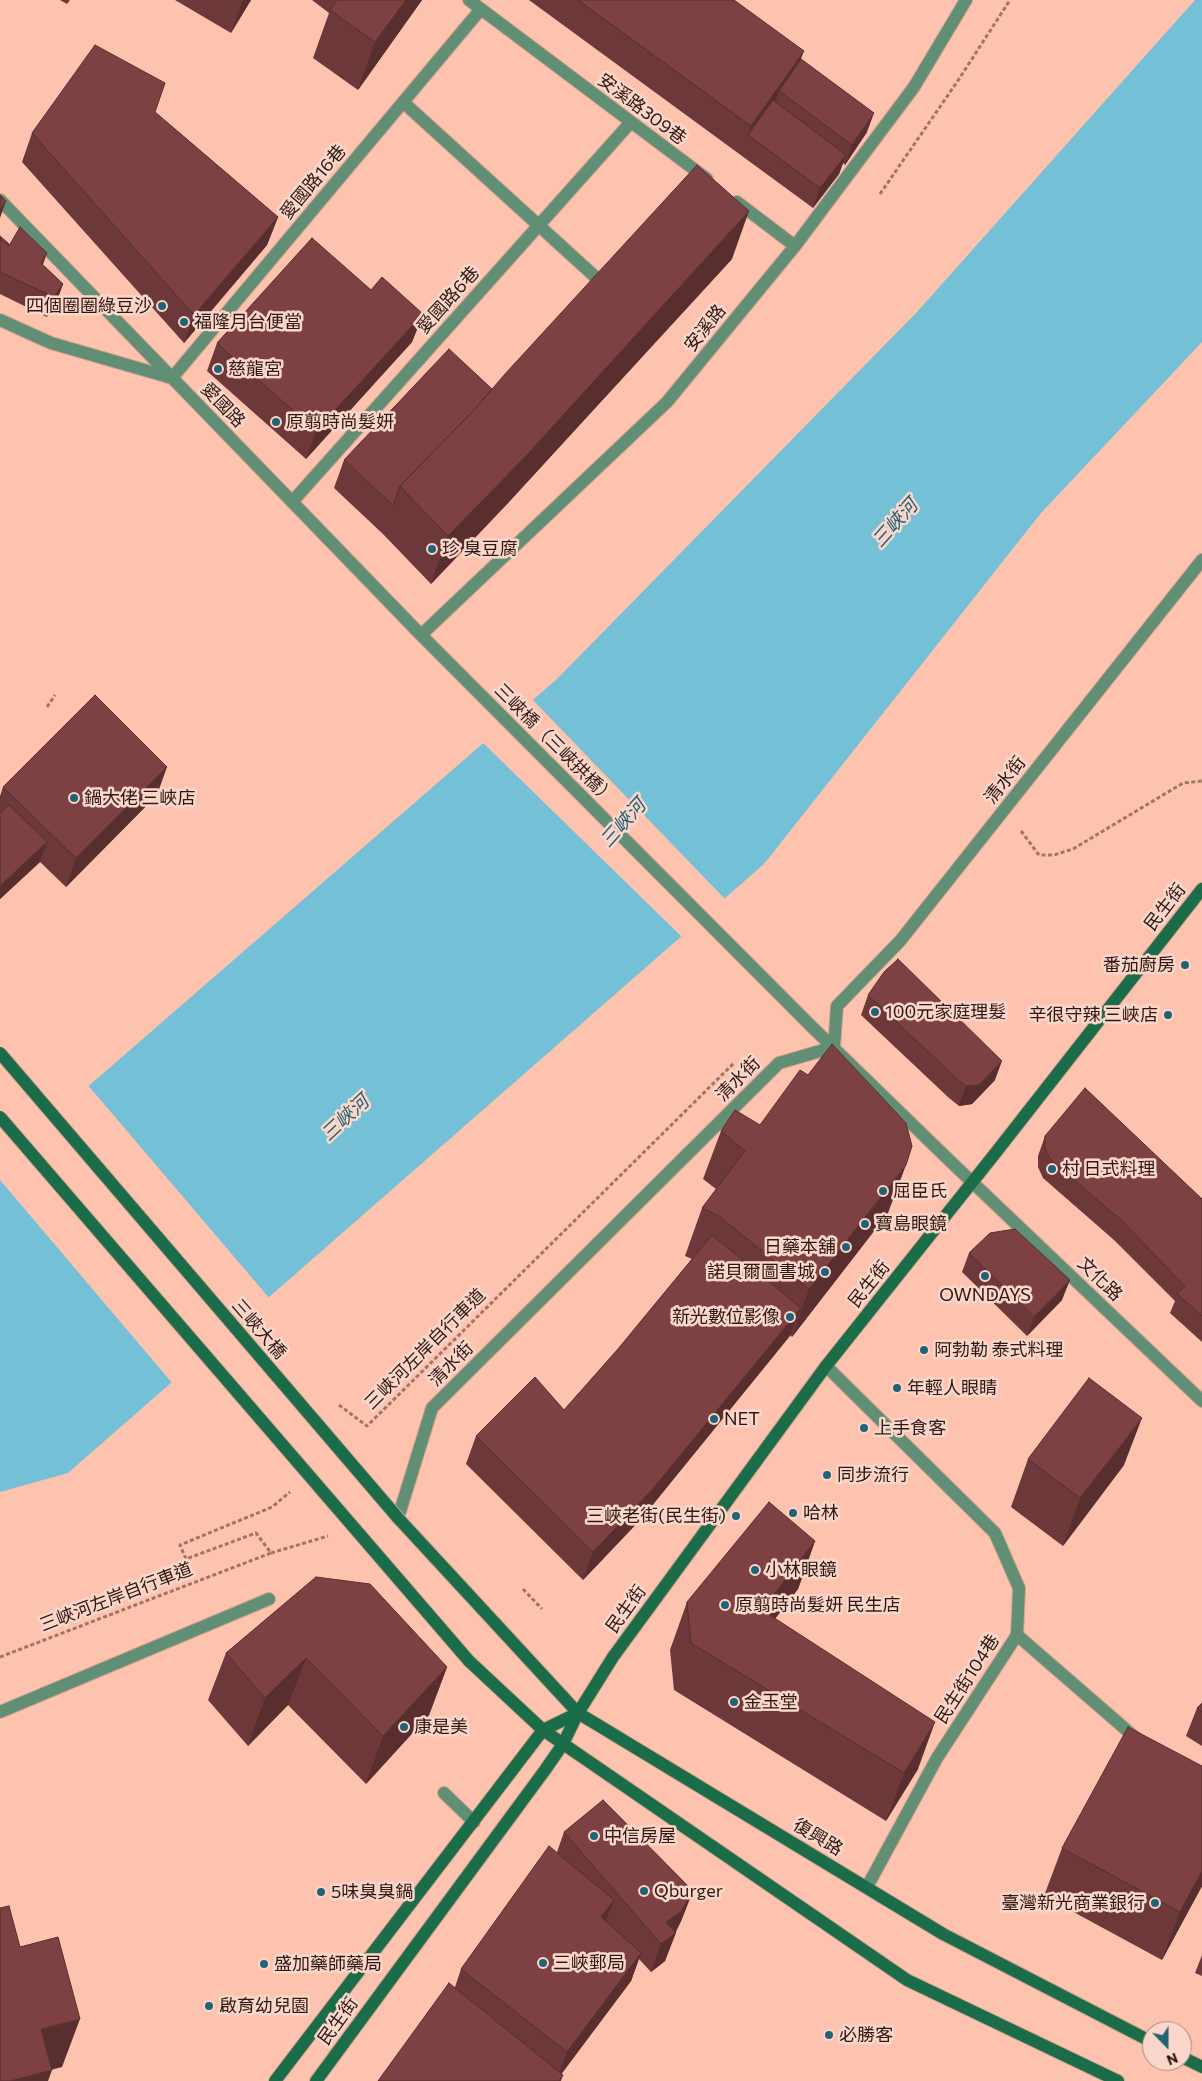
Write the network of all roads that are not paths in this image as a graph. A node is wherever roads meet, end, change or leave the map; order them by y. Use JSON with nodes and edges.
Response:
{"nodes":[{"id":1,"x":469,"y":0,"type":"edge"},
{"id":2,"x":966,"y":0,"type":"edge"},
{"id":3,"x":481,"y":9,"type":"junction"},
{"id":4,"x":403,"y":102,"type":"junction"},
{"id":5,"x":631,"y":122,"type":"junction"},
{"id":6,"x":0,"y":200,"type":"edge"},
{"id":7,"x":539,"y":225,"type":"junction"},
{"id":8,"x":795,"y":246,"type":"junction"},
{"id":9,"x":602,"y":284,"type":"edge"},
{"id":10,"x":0,"y":320,"type":"edge"},
{"id":11,"x":172,"y":378,"type":"junction"},
{"id":12,"x":292,"y":502,"type":"junction"},
{"id":13,"x":1202,"y":560,"type":"edge"},
{"id":14,"x":421,"y":634,"type":"junction"},
{"id":15,"x":1202,"y":889,"type":"edge"},
{"id":16,"x":834,"y":1047,"type":"junction"},
{"id":17,"x":0,"y":1053,"type":"edge"},
{"id":18,"x":0,"y":1117,"type":"edge"},
{"id":19,"x":973,"y":1182,"type":"junction"},
{"id":20,"x":826,"y":1366,"type":"junction"},
{"id":21,"x":1202,"y":1401,"type":"edge"},
{"id":22,"x":398,"y":1518,"type":"junction"},
{"id":23,"x":269,"y":1598,"type":"dead end"},
{"id":24,"x":496,"y":1623,"type":"joint"},
{"id":25,"x":1017,"y":1635,"type":"junction"},
{"id":26,"x":0,"y":1712,"type":"edge"},
{"id":27,"x":578,"y":1713,"type":"junction"},
{"id":28,"x":543,"y":1730,"type":"junction"},
{"id":29,"x":1141,"y":1743,"type":"edge"},
{"id":30,"x":563,"y":1744,"type":"junction"},
{"id":31,"x":444,"y":1793,"type":"dead end"},
{"id":32,"x":474,"y":1822,"type":"junction"},
{"id":33,"x":867,"y":1888,"type":"junction"},
{"id":34,"x":1142,"y":2037,"type":"edge"},
{"id":35,"x":275,"y":2081,"type":"edge"},
{"id":36,"x":316,"y":2081,"type":"edge"},
{"id":37,"x":1118,"y":2081,"type":"edge"}],
"edges":[{"from":1,"to":3,"type":"street","name":"安溪路309巷"},
{"from":2,"to":8,"type":"street","name":"安溪路"},
{"from":3,"to":4,"type":"street","name":"愛國路16巷"},
{"from":3,"to":5,"type":"street","name":"安溪路309巷"},
{"from":4,"to":7,"type":"street"},
{"from":4,"to":11,"type":"street","name":"愛國路16巷"},
{"from":5,"to":7,"type":"street","name":"愛國路6巷"},
{"from":5,"to":8,"type":"street","name":"安溪路309巷"},
{"from":6,"to":11,"type":"street","name":"愛國路"},
{"from":7,"to":9,"type":"street"},
{"from":7,"to":12,"type":"street","name":"愛國路6巷"},
{"from":8,"to":14,"type":"street","name":"安溪路"},
{"from":10,"to":11,"type":"street"},
{"from":11,"to":12,"type":"street","name":"愛國路"},
{"from":12,"to":14,"type":"street","name":"愛國路"},
{"from":13,"to":16,"type":"street","name":"清水街"},
{"from":14,"to":16,"type":"street","name":"三峽橋（三峽拱橋）"},
{"from":15,"to":19,"type":"main road","name":"民生街"},
{"from":16,"to":19,"type":"street","name":"文化路"},
{"from":16,"to":22,"type":"street","name":"清水街"},
{"from":17,"to":22,"type":"main road","name":"三峽大橋","bridge":true},
{"from":18,"to":28,"type":"main road","bridge":true},
{"from":19,"to":20,"type":"main road","name":"民生街"},
{"from":19,"to":21,"type":"street","name":"文化路"},
{"from":20,"to":25,"type":"street","name":"民生街104巷"},
{"from":20,"to":27,"type":"main road","name":"民生街"},
{"from":22,"to":24,"type":"main road","name":"三峽大橋","bridge":true},
{"from":23,"to":26,"type":"street"},
{"from":24,"to":27,"type":"main road","name":"復興路"},
{"from":25,"to":29,"type":"street"},
{"from":25,"to":33,"type":"street","name":"民生街104巷"},
{"from":27,"to":28,"type":"main road","name":"民生街"},
{"from":27,"to":30,"type":"main road","name":"民生街"},
{"from":27,"to":33,"type":"main road","name":"復興路"},
{"from":28,"to":30,"type":"main road"},
{"from":28,"to":32,"type":"main road","name":"民生街"},
{"from":30,"to":36,"type":"main road","name":"民生街"},
{"from":30,"to":37,"type":"main road"},
{"from":31,"to":32,"type":"street"},
{"from":32,"to":35,"type":"main road","name":"民生街"},
{"from":33,"to":34,"type":"main road","name":"復興路"}]}
